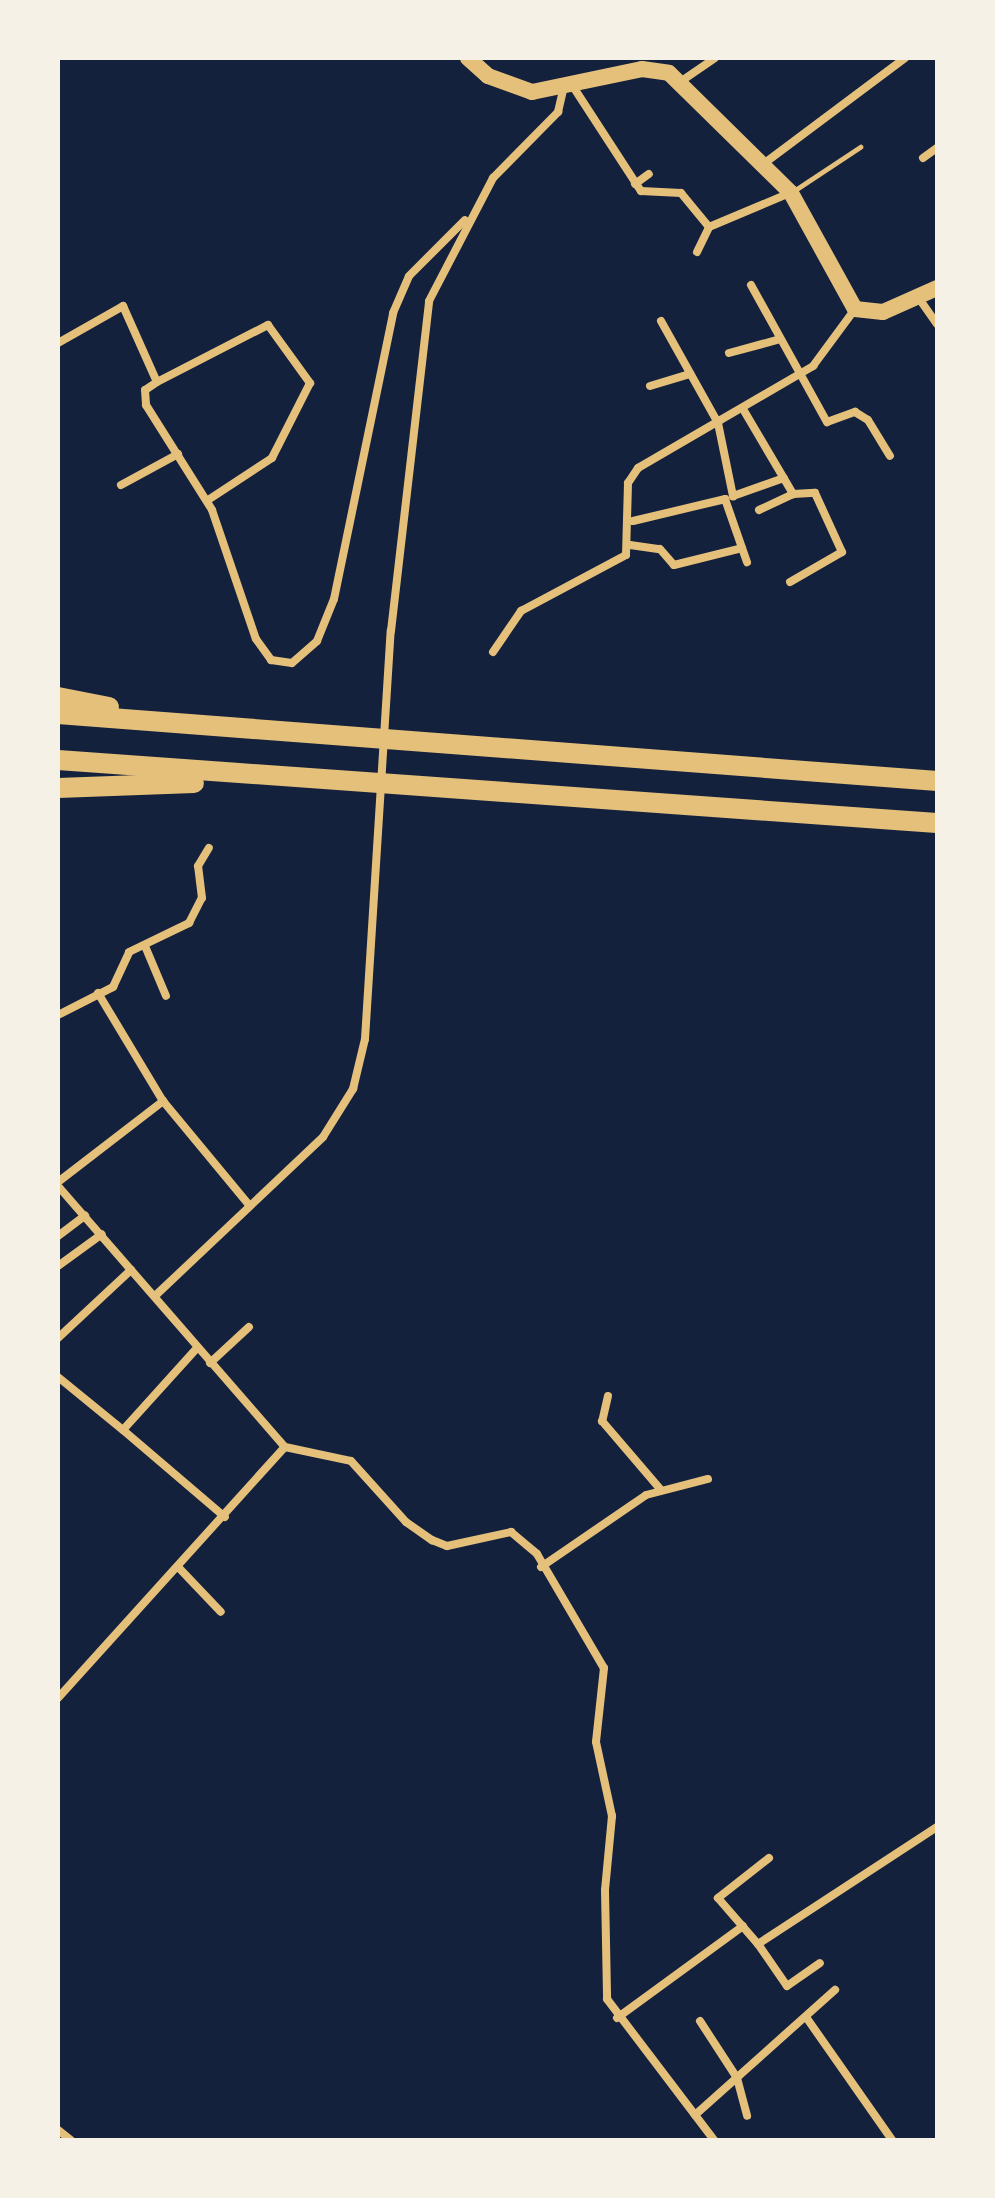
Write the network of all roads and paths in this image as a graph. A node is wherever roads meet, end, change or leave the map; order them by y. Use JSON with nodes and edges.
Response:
{"nodes":[{"id":1,"x":468,"y":58,"type":"edge"},
{"id":2,"x":715,"y":58,"type":"edge"},
{"id":3,"x":905,"y":58,"type":"edge"},
{"id":4,"x":680,"y":82,"type":"junction"},
{"id":5,"x":569,"y":89,"type":"junction"},
{"id":6,"x":860,"y":147,"type":"dead end"},
{"id":7,"x":937,"y":148,"type":"edge"},
{"id":8,"x":923,"y":158,"type":"dead end"},
{"id":9,"x":761,"y":166,"type":"junction"},
{"id":10,"x":649,"y":174,"type":"dead end"},
{"id":11,"x":635,"y":184,"type":"junction"},
{"id":12,"x":791,"y":193,"type":"junction"},
{"id":13,"x":473,"y":213,"type":"junction"},
{"id":14,"x":709,"y":227,"type":"junction"},
{"id":15,"x":697,"y":252,"type":"dead end"},
{"id":16,"x":751,"y":285,"type":"dead end"},
{"id":17,"x":937,"y":288,"type":"edge"},
{"id":18,"x":918,"y":297,"type":"junction"},
{"id":19,"x":855,"y":309,"type":"junction"},
{"id":20,"x":661,"y":321,"type":"dead end"},
{"id":21,"x":937,"y":324,"type":"edge"},
{"id":22,"x":777,"y":340,"type":"junction"},
{"id":23,"x":58,"y":343,"type":"edge"},
{"id":24,"x":729,"y":353,"type":"dead end"},
{"id":25,"x":690,"y":374,"type":"junction"},
{"id":26,"x":797,"y":376,"type":"junction"},
{"id":27,"x":157,"y":382,"type":"junction"},
{"id":28,"x":650,"y":386,"type":"dead end"},
{"id":29,"x":743,"y":409,"type":"junction"},
{"id":30,"x":718,"y":423,"type":"junction"},
{"id":31,"x":178,"y":454,"type":"junction"},
{"id":32,"x":890,"y":456,"type":"dead end"},
{"id":33,"x":784,"y":478,"type":"junction"},
{"id":34,"x":121,"y":485,"type":"dead end"},
{"id":35,"x":793,"y":494,"type":"junction"},
{"id":36,"x":208,"y":500,"type":"junction"},
{"id":37,"x":759,"y":510,"type":"dead end"},
{"id":38,"x":633,"y":521,"type":"junction"},
{"id":39,"x":630,"y":545,"type":"junction"},
{"id":40,"x":742,"y":548,"type":"junction"},
{"id":41,"x":747,"y":562,"type":"dead end"},
{"id":42,"x":790,"y":582,"type":"dead end"},
{"id":43,"x":493,"y":652,"type":"dead end"},
{"id":44,"x":58,"y":697,"type":"edge"},
{"id":45,"x":58,"y":714,"type":"edge"},
{"id":46,"x":198,"y":724,"type":"junction"},
{"id":47,"x":58,"y":760,"type":"edge"},
{"id":48,"x":258,"y":779,"type":"junction"},
{"id":49,"x":937,"y":781,"type":"edge"},
{"id":50,"x":58,"y":788,"type":"edge"},
{"id":51,"x":937,"y":823,"type":"edge"},
{"id":52,"x":209,"y":848,"type":"dead end"},
{"id":53,"x":145,"y":946,"type":"junction"},
{"id":54,"x":98,"y":993,"type":"junction"},
{"id":55,"x":166,"y":996,"type":"dead end"},
{"id":56,"x":58,"y":1015,"type":"edge"},
{"id":57,"x":163,"y":1101,"type":"junction"},
{"id":58,"x":58,"y":1184,"type":"edge"},
{"id":59,"x":250,"y":1206,"type":"junction"},
{"id":60,"x":85,"y":1216,"type":"junction"},
{"id":61,"x":102,"y":1234,"type":"junction"},
{"id":62,"x":58,"y":1236,"type":"edge"},
{"id":63,"x":58,"y":1266,"type":"edge"},
{"id":64,"x":131,"y":1270,"type":"junction"},
{"id":65,"x":156,"y":1295,"type":"junction"},
{"id":66,"x":249,"y":1327,"type":"dead end"},
{"id":67,"x":58,"y":1338,"type":"edge"},
{"id":68,"x":197,"y":1348,"type":"junction"},
{"id":69,"x":210,"y":1363,"type":"junction"},
{"id":70,"x":58,"y":1377,"type":"edge"},
{"id":71,"x":608,"y":1396,"type":"dead end"},
{"id":72,"x":123,"y":1430,"type":"junction"},
{"id":73,"x":285,"y":1447,"type":"junction"},
{"id":74,"x":708,"y":1479,"type":"dead end"},
{"id":75,"x":661,"y":1490,"type":"junction"},
{"id":76,"x":225,"y":1517,"type":"junction"},
{"id":77,"x":541,"y":1567,"type":"junction"},
{"id":78,"x":180,"y":1569,"type":"junction"},
{"id":79,"x":221,"y":1612,"type":"dead end"},
{"id":80,"x":58,"y":1698,"type":"edge"},
{"id":81,"x":937,"y":1827,"type":"edge"},
{"id":82,"x":769,"y":1858,"type":"dead end"},
{"id":83,"x":743,"y":1926,"type":"junction"},
{"id":84,"x":758,"y":1944,"type":"junction"},
{"id":85,"x":820,"y":1963,"type":"dead end"},
{"id":86,"x":835,"y":1990,"type":"dead end"},
{"id":87,"x":806,"y":2017,"type":"junction"},
{"id":88,"x":617,"y":2018,"type":"junction"},
{"id":89,"x":700,"y":2021,"type":"dead end"},
{"id":90,"x":737,"y":2078,"type":"junction"},
{"id":91,"x":695,"y":2115,"type":"junction"},
{"id":92,"x":747,"y":2116,"type":"dead end"},
{"id":93,"x":58,"y":2130,"type":"edge"},
{"id":94,"x":71,"y":2140,"type":"edge"},
{"id":95,"x":714,"y":2140,"type":"edge"},
{"id":96,"x":892,"y":2140,"type":"edge"}],
"edges":[{"from":1,"to":5,"type":"main road"},
{"from":2,"to":4,"type":"street"},
{"from":3,"to":9,"type":"street"},
{"from":4,"to":5,"type":"main road"},
{"from":4,"to":9,"type":"main road"},
{"from":5,"to":11,"type":"street"},
{"from":5,"to":13,"type":"street"},
{"from":6,"to":12,"type":"lane"},
{"from":7,"to":8,"type":"street"},
{"from":9,"to":12,"type":"main road"},
{"from":10,"to":11,"type":"street"},
{"from":11,"to":14,"type":"street"},
{"from":12,"to":14,"type":"street"},
{"from":12,"to":19,"type":"main road"},
{"from":13,"to":36,"type":"street"},
{"from":13,"to":59,"type":"street"},
{"from":14,"to":15,"type":"street"},
{"from":16,"to":22,"type":"street"},
{"from":17,"to":18,"type":"main road"},
{"from":18,"to":19,"type":"main road"},
{"from":18,"to":21,"type":"street"},
{"from":19,"to":26,"type":"street"},
{"from":20,"to":25,"type":"street"},
{"from":22,"to":24,"type":"street"},
{"from":22,"to":26,"type":"street"},
{"from":23,"to":27,"type":"street"},
{"from":25,"to":28,"type":"street"},
{"from":25,"to":30,"type":"street"},
{"from":26,"to":29,"type":"street"},
{"from":26,"to":32,"type":"street"},
{"from":27,"to":31,"type":"street"},
{"from":27,"to":36,"type":"street"},
{"from":29,"to":30,"type":"street"},
{"from":29,"to":33,"type":"street"},
{"from":30,"to":33,"type":"street"},
{"from":30,"to":38,"type":"street"},
{"from":31,"to":34,"type":"street"},
{"from":31,"to":36,"type":"street"},
{"from":33,"to":35,"type":"street"},
{"from":35,"to":37,"type":"street"},
{"from":35,"to":42,"type":"street"},
{"from":38,"to":39,"type":"street"},
{"from":38,"to":40,"type":"street"},
{"from":39,"to":40,"type":"street"},
{"from":39,"to":43,"type":"street"},
{"from":40,"to":41,"type":"street"},
{"from":44,"to":46,"type":"highway"},
{"from":45,"to":46,"type":"highway"},
{"from":46,"to":49,"type":"highway"},
{"from":47,"to":48,"type":"highway"},
{"from":48,"to":50,"type":"highway"},
{"from":48,"to":51,"type":"highway"},
{"from":52,"to":53,"type":"street"},
{"from":53,"to":54,"type":"street"},
{"from":53,"to":55,"type":"street"},
{"from":54,"to":56,"type":"street"},
{"from":54,"to":57,"type":"street"},
{"from":57,"to":58,"type":"street"},
{"from":57,"to":59,"type":"street"},
{"from":58,"to":60,"type":"street"},
{"from":59,"to":65,"type":"street"},
{"from":60,"to":61,"type":"street"},
{"from":60,"to":62,"type":"street"},
{"from":61,"to":63,"type":"street"},
{"from":61,"to":64,"type":"street"},
{"from":64,"to":65,"type":"street"},
{"from":64,"to":67,"type":"street"},
{"from":65,"to":68,"type":"street"},
{"from":66,"to":69,"type":"street"},
{"from":68,"to":69,"type":"street"},
{"from":68,"to":72,"type":"street"},
{"from":69,"to":73,"type":"street"},
{"from":70,"to":72,"type":"street"},
{"from":71,"to":75,"type":"street"},
{"from":72,"to":76,"type":"street"},
{"from":73,"to":76,"type":"street"},
{"from":73,"to":77,"type":"street"},
{"from":74,"to":75,"type":"street"},
{"from":75,"to":77,"type":"street"},
{"from":76,"to":78,"type":"street"},
{"from":77,"to":88,"type":"street"},
{"from":78,"to":79,"type":"street"},
{"from":78,"to":80,"type":"street"},
{"from":81,"to":84,"type":"street"},
{"from":82,"to":83,"type":"street"},
{"from":83,"to":84,"type":"street"},
{"from":83,"to":88,"type":"street"},
{"from":84,"to":85,"type":"street"},
{"from":86,"to":87,"type":"street"},
{"from":87,"to":90,"type":"street"},
{"from":87,"to":96,"type":"street"},
{"from":88,"to":91,"type":"street"},
{"from":89,"to":90,"type":"street"},
{"from":90,"to":91,"type":"street"},
{"from":90,"to":92,"type":"street"},
{"from":91,"to":95,"type":"street"},
{"from":93,"to":94,"type":"street"}]}
